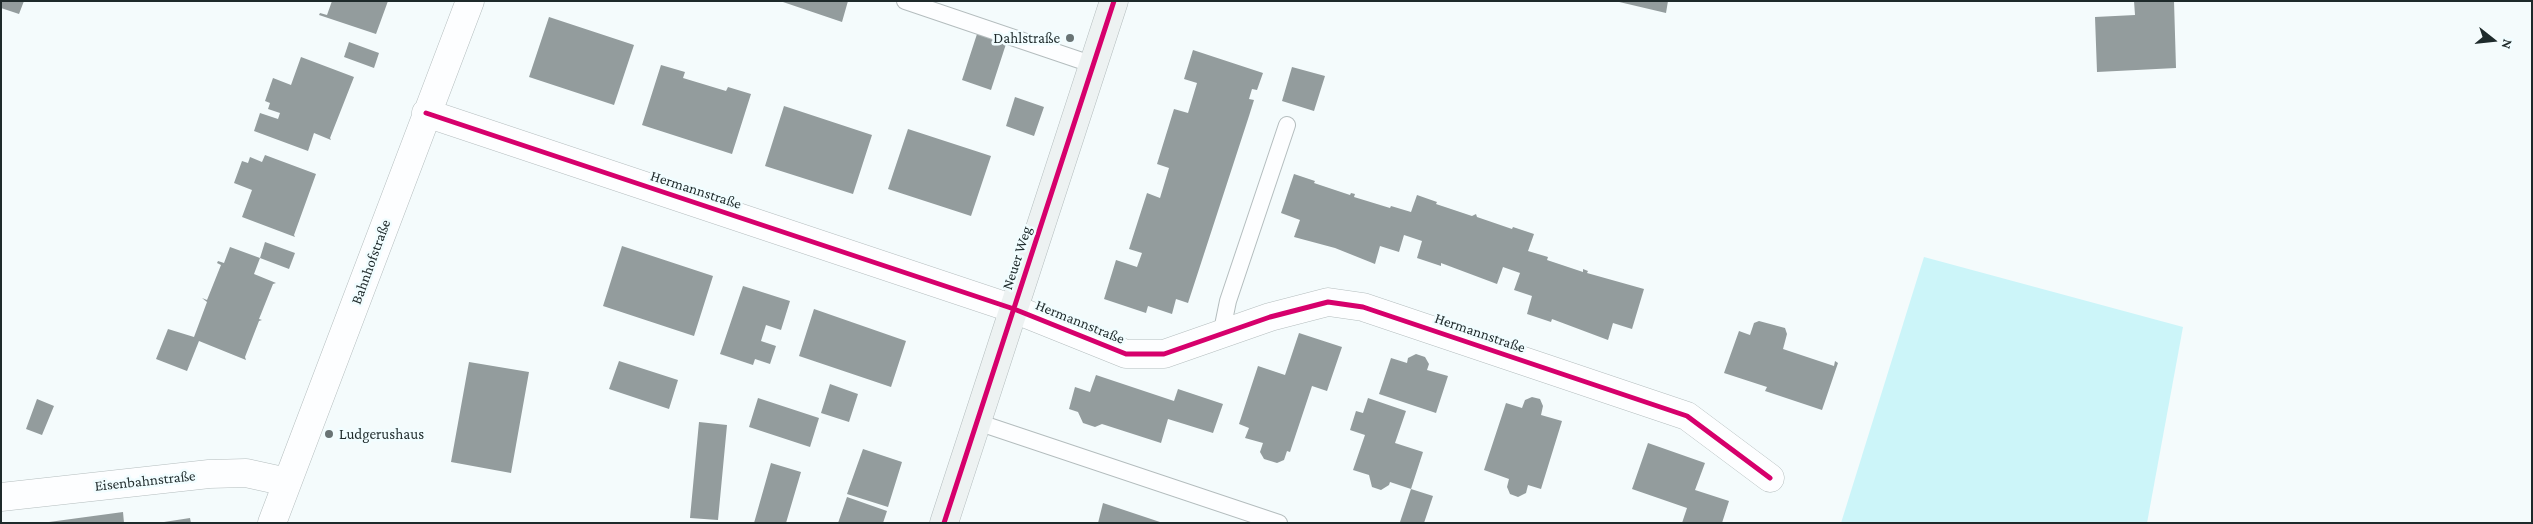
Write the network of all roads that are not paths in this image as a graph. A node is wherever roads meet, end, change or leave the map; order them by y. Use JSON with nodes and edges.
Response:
{"nodes":[{"id":1,"x":470,"y":1,"type":"edge"},
{"id":2,"x":906,"y":1,"type":"edge"},
{"id":3,"x":1114,"y":1,"type":"edge"},
{"id":4,"x":1094,"y":65,"type":"junction"},
{"id":5,"x":426,"y":113,"type":"junction"},
{"id":6,"x":1287,"y":125,"type":"dead end"},
{"id":7,"x":1014,"y":309,"type":"junction"},
{"id":8,"x":1221,"y":335,"type":"junction"},
{"id":9,"x":977,"y":422,"type":"junction"},
{"id":10,"x":1770,"y":478,"type":"dead end"},
{"id":11,"x":287,"y":482,"type":"junction"},
{"id":12,"x":1,"y":497,"type":"edge"},
{"id":13,"x":272,"y":523,"type":"edge"},
{"id":14,"x":944,"y":523,"type":"edge"},
{"id":15,"x":1279,"y":523,"type":"edge"}],
"edges":[{"from":1,"to":5,"type":"street","name":"Bahnhofstraße"},
{"from":2,"to":4,"type":"lane"},
{"from":3,"to":4,"type":"street","name":"Neuer Weg"},
{"from":4,"to":7,"type":"street","name":"Neuer Weg"},
{"from":5,"to":7,"type":"street","name":"Hermannstraße"},
{"from":5,"to":11,"type":"street","name":"Bahnhofstraße"},
{"from":6,"to":8,"type":"lane"},
{"from":7,"to":8,"type":"street","name":"Hermannstraße"},
{"from":7,"to":9,"type":"street","name":"Neuer Weg"},
{"from":8,"to":10,"type":"street","name":"Hermannstraße"},
{"from":9,"to":14,"type":"street","name":"Neuer Weg"},
{"from":9,"to":15,"type":"lane"},
{"from":11,"to":12,"type":"street","name":"Eisenbahnstraße"},
{"from":11,"to":13,"type":"street","name":"Bahnhofstraße"}]}
